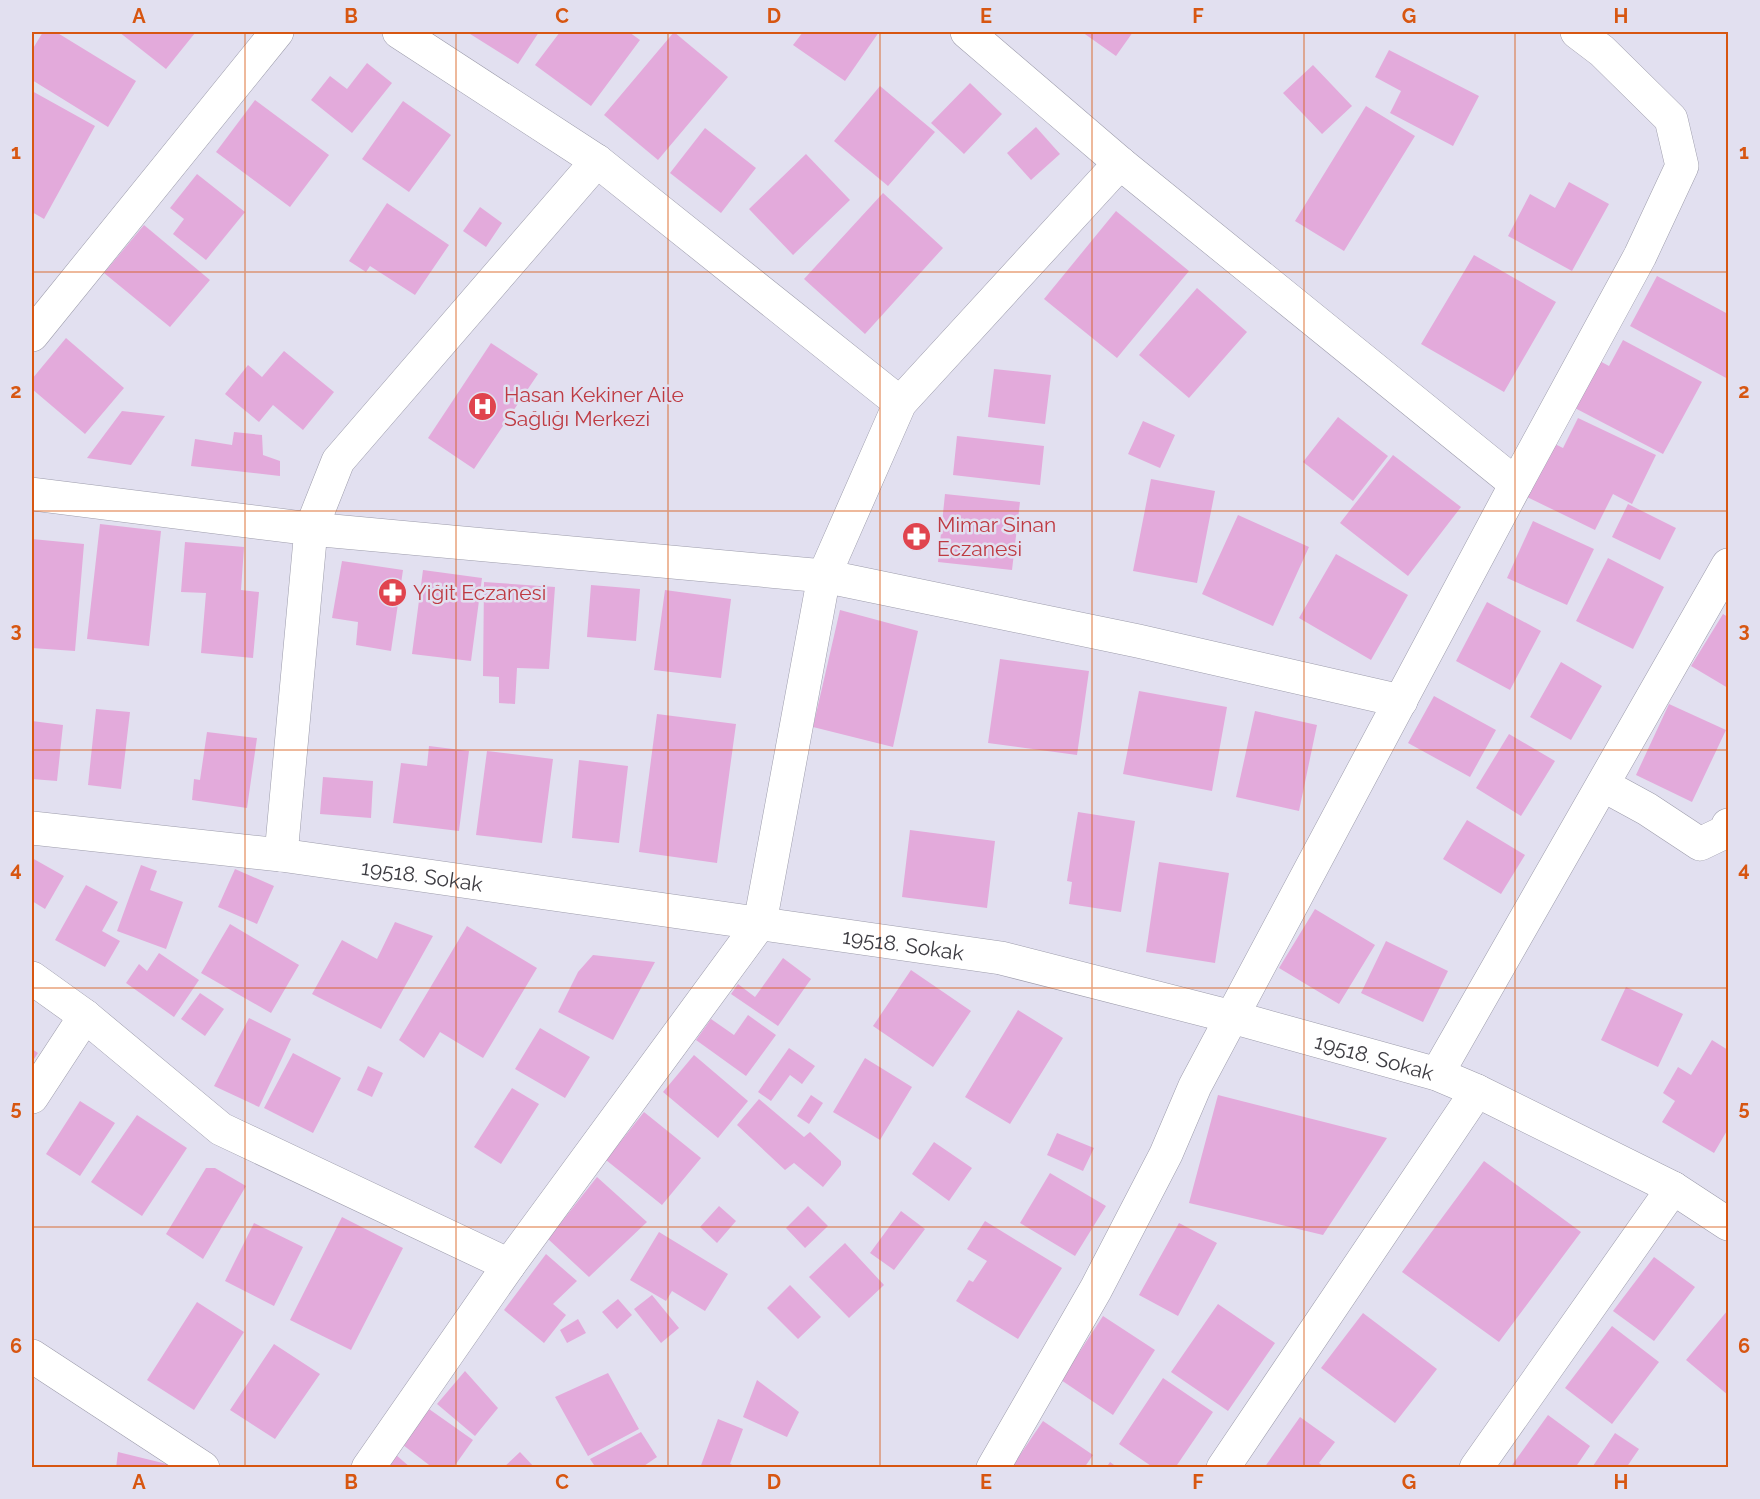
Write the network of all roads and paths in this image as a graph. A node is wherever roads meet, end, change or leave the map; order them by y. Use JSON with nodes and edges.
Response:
{"nodes":[{"id":1,"x":277,"y":32,"type":"edge"},
{"id":2,"x":399,"y":32,"type":"edge"},
{"id":3,"x":967,"y":32,"type":"edge"},
{"id":4,"x":1577,"y":32,"type":"edge"},
{"id":5,"x":597,"y":161,"type":"junction"},
{"id":6,"x":1119,"y":163,"type":"junction"},
{"id":7,"x":32,"y":335,"type":"edge"},
{"id":8,"x":900,"y":403,"type":"junction"},
{"id":9,"x":1516,"y":484,"type":"junction"},
{"id":10,"x":32,"y":494,"type":"edge"},
{"id":11,"x":310,"y":529,"type":"junction"},
{"id":12,"x":1728,"y":565,"type":"edge"},
{"id":13,"x":824,"y":576,"type":"junction"},
{"id":14,"x":1401,"y":701,"type":"junction"},
{"id":15,"x":1603,"y":785,"type":"junction"},
{"id":16,"x":1728,"y":825,"type":"edge"},
{"id":17,"x":32,"y":828,"type":"edge"},
{"id":18,"x":281,"y":855,"type":"junction"},
{"id":19,"x":760,"y":923,"type":"junction"},
{"id":20,"x":32,"y":978,"type":"edge"},
{"id":21,"x":85,"y":1016,"type":"junction"},
{"id":22,"x":1232,"y":1017,"type":"junction"},
{"id":23,"x":1437,"y":1074,"type":"junction"},
{"id":24,"x":1477,"y":1091,"type":"junction"},
{"id":25,"x":32,"y":1097,"type":"edge"},
{"id":26,"x":1673,"y":1188,"type":"junction"},
{"id":27,"x":1728,"y":1224,"type":"edge"},
{"id":28,"x":509,"y":1265,"type":"junction"},
{"id":29,"x":32,"y":1356,"type":"edge"},
{"id":30,"x":203,"y":1467,"type":"edge"},
{"id":31,"x":368,"y":1467,"type":"edge"},
{"id":32,"x":993,"y":1467,"type":"edge"},
{"id":33,"x":1223,"y":1467,"type":"edge"},
{"id":34,"x":1476,"y":1467,"type":"edge"}],
"edges":[{"from":1,"to":7,"type":"street"},
{"from":2,"to":5,"type":"street"},
{"from":3,"to":6,"type":"street"},
{"from":4,"to":9,"type":"street"},
{"from":5,"to":8,"type":"street"},
{"from":5,"to":11,"type":"street"},
{"from":6,"to":8,"type":"street"},
{"from":6,"to":9,"type":"street"},
{"from":8,"to":13,"type":"street"},
{"from":9,"to":14,"type":"street"},
{"from":10,"to":11,"type":"street"},
{"from":11,"to":13,"type":"street"},
{"from":11,"to":18,"type":"street"},
{"from":12,"to":15,"type":"street"},
{"from":13,"to":14,"type":"street"},
{"from":13,"to":19,"type":"street"},
{"from":14,"to":22,"type":"street"},
{"from":15,"to":16,"type":"street"},
{"from":15,"to":23,"type":"street"},
{"from":17,"to":18,"type":"street","name":"19518. Sokak"},
{"from":18,"to":19,"type":"street","name":"19518. Sokak"},
{"from":19,"to":22,"type":"street","name":"19518. Sokak"},
{"from":19,"to":28,"type":"street"},
{"from":20,"to":21,"type":"street"},
{"from":21,"to":25,"type":"street"},
{"from":21,"to":28,"type":"street"},
{"from":22,"to":23,"type":"street","name":"19518. Sokak"},
{"from":22,"to":32,"type":"street"},
{"from":23,"to":24,"type":"street","name":"19518. Sokak"},
{"from":24,"to":26,"type":"street","name":"19518. Sokak"},
{"from":24,"to":33,"type":"street"},
{"from":26,"to":27,"type":"street","name":"19518. Sokak"},
{"from":26,"to":34,"type":"street"},
{"from":28,"to":31,"type":"street"},
{"from":29,"to":30,"type":"street"}]}
